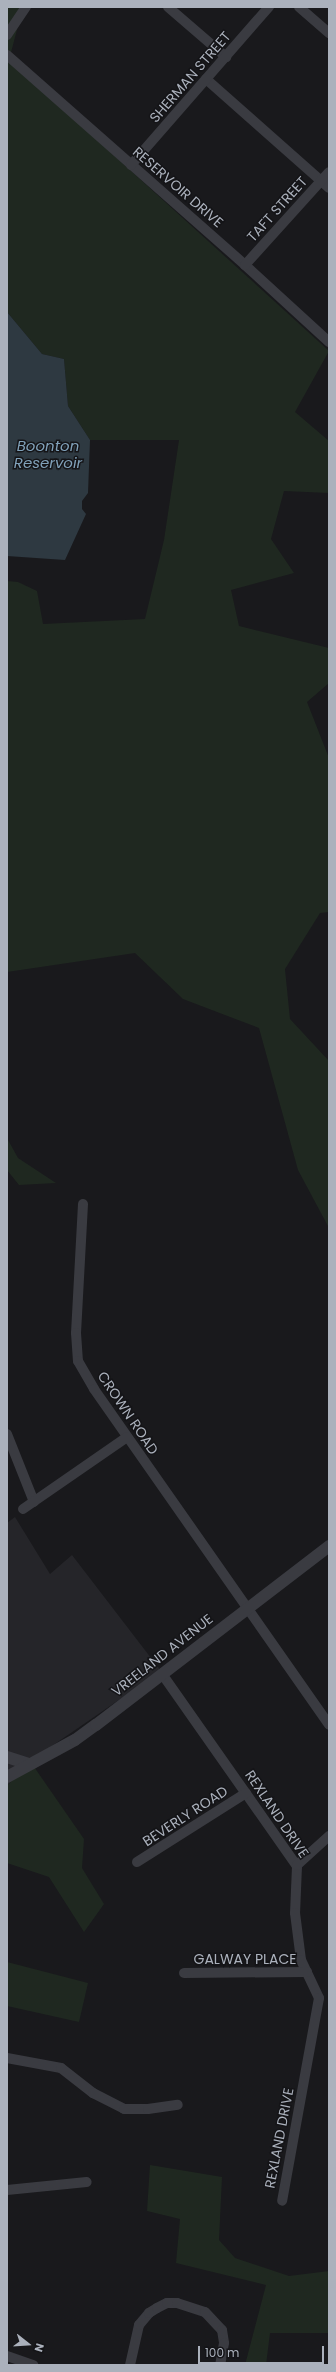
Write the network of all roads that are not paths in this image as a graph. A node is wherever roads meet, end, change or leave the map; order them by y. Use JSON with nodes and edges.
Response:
{"nodes":[{"id":1,"x":26,"y":7,"type":"edge"},
{"id":2,"x":168,"y":7,"type":"edge"},
{"id":3,"x":269,"y":7,"type":"edge"},
{"id":4,"x":299,"y":7,"type":"edge"},
{"id":5,"x":329,"y":33,"type":"edge"},
{"id":6,"x":7,"y":35,"type":"edge"},
{"id":7,"x":7,"y":55,"type":"edge"},
{"id":8,"x":226,"y":57,"type":"junction"},
{"id":9,"x":206,"y":79,"type":"junction"},
{"id":10,"x":132,"y":165,"type":"junction"},
{"id":11,"x":329,"y":172,"type":"edge"},
{"id":12,"x":321,"y":181,"type":"junction"},
{"id":13,"x":329,"y":188,"type":"edge"},
{"id":14,"x":245,"y":265,"type":"junction"},
{"id":15,"x":329,"y":342,"type":"edge"},
{"id":16,"x":83,"y":1204,"type":"dead end"},
{"id":17,"x":7,"y":1434,"type":"edge"},
{"id":18,"x":127,"y":1437,"type":"junction"},
{"id":19,"x":34,"y":1502,"type":"junction"},
{"id":20,"x":23,"y":1509,"type":"dead end"},
{"id":21,"x":329,"y":1546,"type":"edge"},
{"id":22,"x":247,"y":1608,"type":"junction"},
{"id":23,"x":162,"y":1674,"type":"junction"},
{"id":24,"x":329,"y":1725,"type":"edge"},
{"id":25,"x":7,"y":1757,"type":"edge"},
{"id":26,"x":28,"y":1764,"type":"junction"},
{"id":27,"x":7,"y":1777,"type":"edge"},
{"id":28,"x":246,"y":1793,"type":"junction"},
{"id":29,"x":329,"y":1836,"type":"edge"},
{"id":30,"x":137,"y":1862,"type":"dead end"},
{"id":31,"x":297,"y":1866,"type":"junction"},
{"id":32,"x":307,"y":1972,"type":"junction"},
{"id":33,"x":184,"y":1973,"type":"dead end"},
{"id":34,"x":7,"y":2058,"type":"edge"},
{"id":35,"x":178,"y":2105,"type":"dead end"},
{"id":36,"x":87,"y":2182,"type":"dead end"},
{"id":37,"x":7,"y":2190,"type":"edge"},
{"id":38,"x":282,"y":2200,"type":"dead end"},
{"id":39,"x":7,"y":2356,"type":"edge"},
{"id":40,"x":33,"y":2365,"type":"edge"},
{"id":41,"x":130,"y":2365,"type":"edge"},
{"id":42,"x":220,"y":2365,"type":"edge"}],
"edges":[{"from":1,"to":6,"type":"street"},
{"from":2,"to":8,"type":"street"},
{"from":3,"to":8,"type":"street","name":"SHERMAN STREET"},
{"from":4,"to":5,"type":"street"},
{"from":7,"to":10,"type":"street","name":"RESERVOIR DRIVE"},
{"from":8,"to":9,"type":"street","name":"SHERMAN STREET"},
{"from":9,"to":10,"type":"street","name":"SHERMAN STREET"},
{"from":9,"to":12,"type":"street"},
{"from":10,"to":14,"type":"street","name":"RESERVOIR DRIVE"},
{"from":11,"to":12,"type":"street","name":"TAFT STREET"},
{"from":12,"to":13,"type":"street"},
{"from":12,"to":14,"type":"street","name":"TAFT STREET"},
{"from":14,"to":15,"type":"street","name":"RESERVOIR DRIVE"},
{"from":16,"to":18,"type":"street","name":"CROWN ROAD"},
{"from":17,"to":19,"type":"street"},
{"from":18,"to":19,"type":"street"},
{"from":18,"to":22,"type":"street","name":"CROWN ROAD"},
{"from":19,"to":20,"type":"street"},
{"from":21,"to":22,"type":"street","name":"VREELAND AVENUE"},
{"from":22,"to":23,"type":"street","name":"VREELAND AVENUE"},
{"from":22,"to":24,"type":"street","name":"CROWN ROAD"},
{"from":23,"to":26,"type":"street","name":"VREELAND AVENUE"},
{"from":23,"to":28,"type":"street","name":"REXLAND DRIVE"},
{"from":25,"to":26,"type":"street"},
{"from":26,"to":27,"type":"street","name":"VREELAND AVENUE"},
{"from":28,"to":30,"type":"street","name":"BEVERLY ROAD"},
{"from":28,"to":31,"type":"street","name":"REXLAND DRIVE"},
{"from":29,"to":31,"type":"street"},
{"from":31,"to":32,"type":"street","name":"REXLAND DRIVE"},
{"from":32,"to":33,"type":"street","name":"GALWAY PLACE"},
{"from":32,"to":38,"type":"street","name":"REXLAND DRIVE"},
{"from":34,"to":35,"type":"street"},
{"from":36,"to":37,"type":"street"},
{"from":39,"to":40,"type":"street"},
{"from":41,"to":42,"type":"street"}]}
